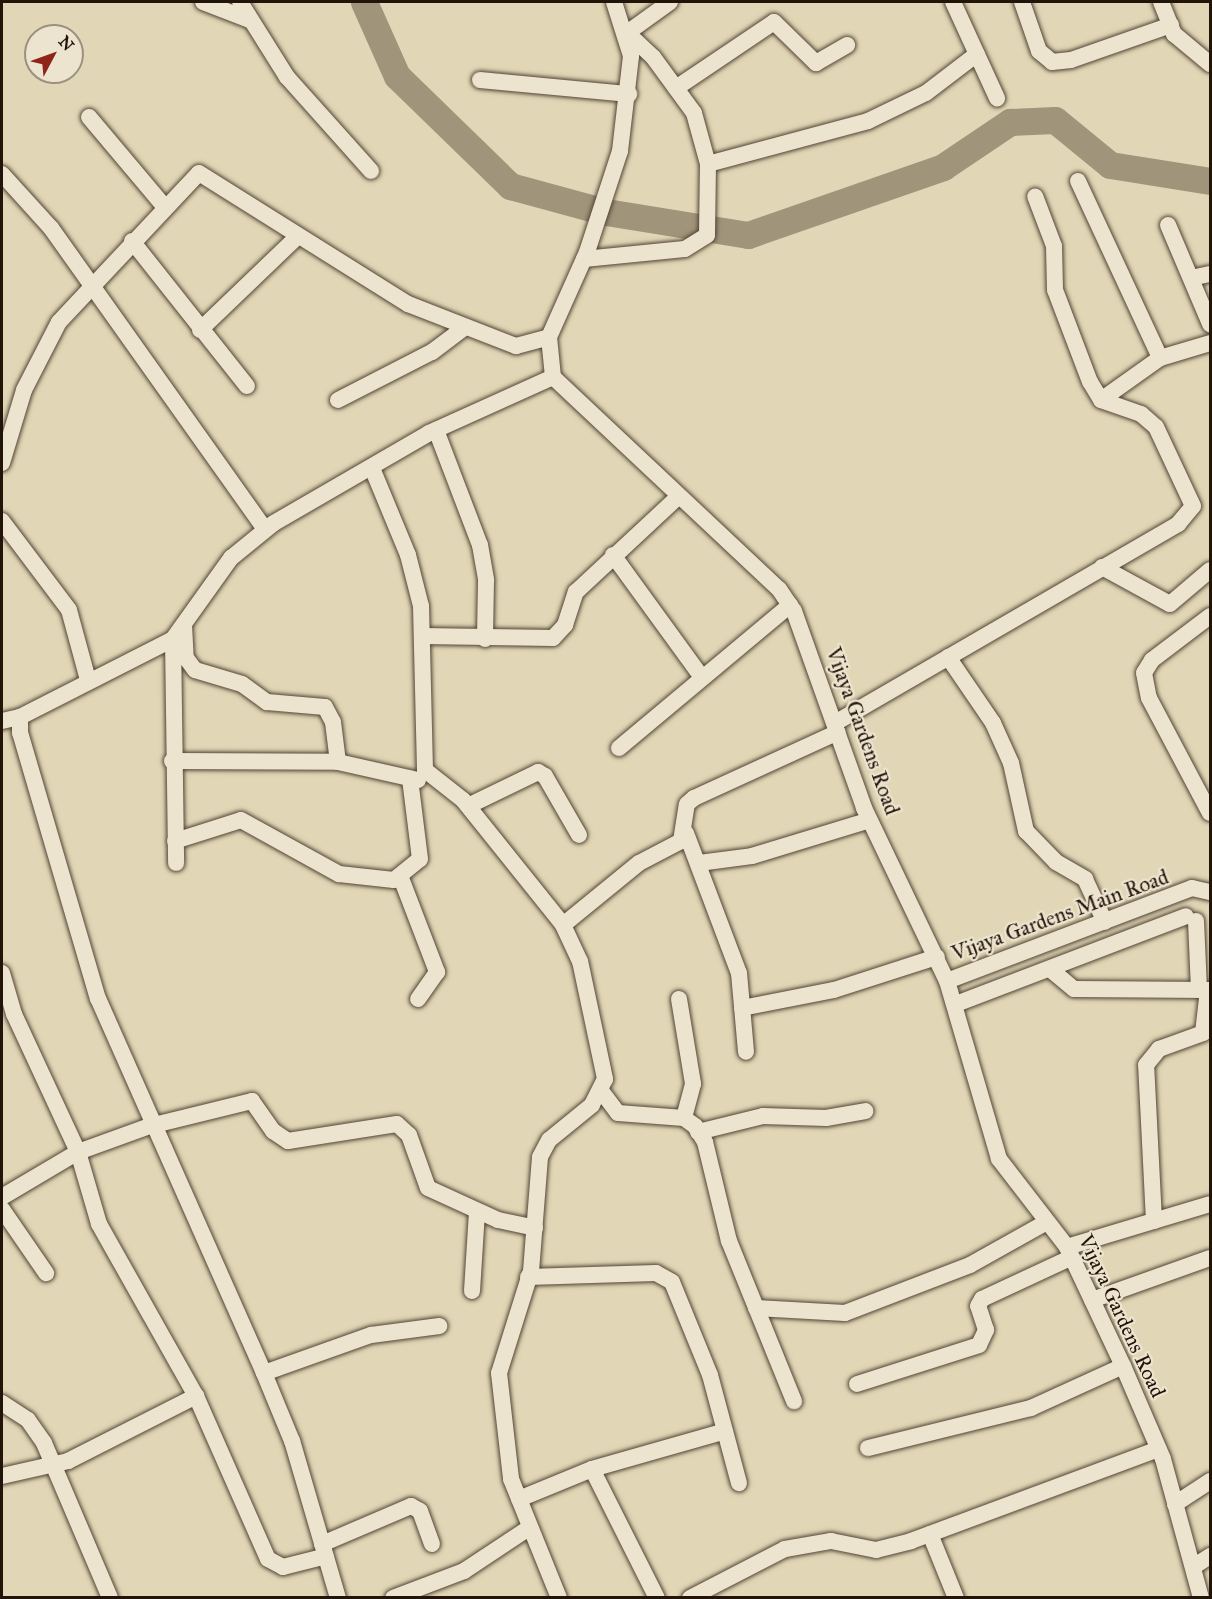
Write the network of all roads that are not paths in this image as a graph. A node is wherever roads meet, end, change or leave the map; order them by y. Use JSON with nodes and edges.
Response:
{"nodes":[{"id":1,"x":203,"y":2,"type":"edge"},
{"id":2,"x":240,"y":2,"type":"edge"},
{"id":3,"x":614,"y":2,"type":"edge"},
{"id":4,"x":670,"y":2,"type":"edge"},
{"id":5,"x":953,"y":2,"type":"edge"},
{"id":6,"x":1022,"y":2,"type":"edge"},
{"id":7,"x":1161,"y":2,"type":"edge"},
{"id":8,"x":1171,"y":25,"type":"junction"},
{"id":9,"x":255,"y":28,"type":"junction"},
{"id":10,"x":627,"y":33,"type":"junction"},
{"id":11,"x":847,"y":45,"type":"dead end"},
{"id":12,"x":977,"y":54,"type":"junction"},
{"id":13,"x":1210,"y":64,"type":"edge"},
{"id":14,"x":480,"y":80,"type":"dead end"},
{"id":15,"x":676,"y":88,"type":"junction"},
{"id":16,"x":629,"y":94,"type":"junction"},
{"id":17,"x":997,"y":98,"type":"dead end"},
{"id":18,"x":88,"y":117,"type":"dead end"},
{"id":19,"x":708,"y":164,"type":"junction"},
{"id":20,"x":371,"y":171,"type":"dead end"},
{"id":21,"x":2,"y":174,"type":"edge"},
{"id":22,"x":1078,"y":181,"type":"dead end"},
{"id":23,"x":1035,"y":196,"type":"dead end"},
{"id":24,"x":164,"y":206,"type":"junction"},
{"id":25,"x":1168,"y":225,"type":"dead end"},
{"id":26,"x":297,"y":237,"type":"junction"},
{"id":27,"x":132,"y":241,"type":"junction"},
{"id":28,"x":586,"y":256,"type":"junction"},
{"id":29,"x":1210,"y":274,"type":"edge"},
{"id":30,"x":1191,"y":278,"type":"junction"},
{"id":31,"x":92,"y":285,"type":"junction"},
{"id":32,"x":1210,"y":324,"type":"edge"},
{"id":33,"x":465,"y":327,"type":"junction"},
{"id":34,"x":200,"y":330,"type":"junction"},
{"id":35,"x":549,"y":337,"type":"junction"},
{"id":36,"x":1210,"y":343,"type":"edge"},
{"id":37,"x":1160,"y":358,"type":"junction"},
{"id":38,"x":553,"y":377,"type":"junction"},
{"id":39,"x":248,"y":386,"type":"dead end"},
{"id":40,"x":338,"y":400,"type":"dead end"},
{"id":41,"x":1101,"y":400,"type":"junction"},
{"id":42,"x":436,"y":430,"type":"junction"},
{"id":43,"x":2,"y":463,"type":"edge"},
{"id":44,"x":372,"y":468,"type":"junction"},
{"id":45,"x":678,"y":497,"type":"junction"},
{"id":46,"x":2,"y":521,"type":"edge"},
{"id":47,"x":265,"y":529,"type":"junction"},
{"id":48,"x":613,"y":555,"type":"junction"},
{"id":49,"x":1102,"y":567,"type":"junction"},
{"id":50,"x":1210,"y":570,"type":"edge"},
{"id":51,"x":790,"y":605,"type":"junction"},
{"id":52,"x":1210,"y":616,"type":"edge"},
{"id":53,"x":184,"y":625,"type":"junction"},
{"id":54,"x":422,"y":636,"type":"junction"},
{"id":55,"x":173,"y":639,"type":"junction"},
{"id":56,"x":485,"y":639,"type":"junction"},
{"id":57,"x":948,"y":657,"type":"junction"},
{"id":58,"x":701,"y":676,"type":"junction"},
{"id":59,"x":88,"y":680,"type":"junction"},
{"id":60,"x":20,"y":717,"type":"junction"},
{"id":61,"x":2,"y":721,"type":"edge"},
{"id":62,"x":837,"y":728,"type":"junction"},
{"id":63,"x":620,"y":748,"type":"dead end"},
{"id":64,"x":172,"y":761,"type":"junction"},
{"id":65,"x":338,"y":762,"type":"junction"},
{"id":66,"x":410,"y":779,"type":"junction"},
{"id":67,"x":434,"y":782,"type":"junction"},
{"id":68,"x":468,"y":806,"type":"junction"},
{"id":69,"x":1210,"y":813,"type":"edge"},
{"id":70,"x":870,"y":820,"type":"junction"},
{"id":71,"x":686,"y":834,"type":"junction"},
{"id":72,"x":579,"y":835,"type":"dead end"},
{"id":73,"x":175,"y":841,"type":"junction"},
{"id":74,"x":176,"y":863,"type":"dead end"},
{"id":75,"x":699,"y":863,"type":"junction"},
{"id":76,"x":401,"y":878,"type":"junction"},
{"id":77,"x":1203,"y":889,"type":"edge"},
{"id":78,"x":1198,"y":918,"type":"edge"},
{"id":79,"x":1105,"y":922,"type":"junction"},
{"id":80,"x":562,"y":925,"type":"junction"},
{"id":81,"x":937,"y":957,"type":"junction"},
{"id":82,"x":1050,"y":969,"type":"junction"},
{"id":83,"x":2,"y":973,"type":"edge"},
{"id":84,"x":947,"y":981,"type":"junction"},
{"id":85,"x":1206,"y":990,"type":"edge"},
{"id":86,"x":418,"y":999,"type":"dead end"},
{"id":87,"x":679,"y":999,"type":"dead end"},
{"id":88,"x":956,"y":1004,"type":"junction"},
{"id":89,"x":742,"y":1008,"type":"junction"},
{"id":90,"x":1209,"y":1032,"type":"edge"},
{"id":91,"x":746,"y":1052,"type":"dead end"},
{"id":92,"x":602,"y":1092,"type":"junction"},
{"id":93,"x":865,"y":1111,"type":"dead end"},
{"id":94,"x":684,"y":1118,"type":"junction"},
{"id":95,"x":150,"y":1126,"type":"junction"},
{"id":96,"x":698,"y":1132,"type":"junction"},
{"id":97,"x":78,"y":1152,"type":"junction"},
{"id":98,"x":2,"y":1197,"type":"edge"},
{"id":99,"x":1210,"y":1204,"type":"edge"},
{"id":100,"x":2,"y":1209,"type":"edge"},
{"id":101,"x":477,"y":1211,"type":"junction"},
{"id":102,"x":1155,"y":1221,"type":"junction"},
{"id":103,"x":1047,"y":1222,"type":"junction"},
{"id":104,"x":535,"y":1228,"type":"junction"},
{"id":105,"x":1069,"y":1252,"type":"junction"},
{"id":106,"x":1210,"y":1258,"type":"edge"},
{"id":107,"x":46,"y":1273,"type":"dead end"},
{"id":108,"x":528,"y":1277,"type":"junction"},
{"id":109,"x":472,"y":1291,"type":"dead end"},
{"id":110,"x":1092,"y":1300,"type":"junction"},
{"id":111,"x":756,"y":1308,"type":"junction"},
{"id":112,"x":439,"y":1326,"type":"dead end"},
{"id":113,"x":1123,"y":1366,"type":"junction"},
{"id":114,"x":264,"y":1372,"type":"junction"},
{"id":115,"x":857,"y":1384,"type":"dead end"},
{"id":116,"x":196,"y":1396,"type":"junction"},
{"id":117,"x":794,"y":1401,"type":"dead end"},
{"id":118,"x":2,"y":1403,"type":"edge"},
{"id":119,"x":725,"y":1431,"type":"junction"},
{"id":120,"x":868,"y":1448,"type":"dead end"},
{"id":121,"x":1158,"y":1449,"type":"junction"},
{"id":122,"x":52,"y":1467,"type":"junction"},
{"id":123,"x":592,"y":1469,"type":"junction"},
{"id":124,"x":2,"y":1476,"type":"edge"},
{"id":125,"x":1210,"y":1481,"type":"edge"},
{"id":126,"x":739,"y":1484,"type":"dead end"},
{"id":127,"x":519,"y":1499,"type":"junction"},
{"id":128,"x":1175,"y":1504,"type":"junction"},
{"id":129,"x":529,"y":1528,"type":"junction"},
{"id":130,"x":930,"y":1534,"type":"junction"},
{"id":131,"x":432,"y":1544,"type":"dead end"},
{"id":132,"x":324,"y":1550,"type":"junction"},
{"id":133,"x":1210,"y":1556,"type":"edge"},
{"id":134,"x":1193,"y":1567,"type":"junction"},
{"id":135,"x":110,"y":1598,"type":"edge"},
{"id":136,"x":338,"y":1598,"type":"edge"},
{"id":137,"x":393,"y":1598,"type":"edge"},
{"id":138,"x":559,"y":1598,"type":"edge"},
{"id":139,"x":657,"y":1598,"type":"edge"},
{"id":140,"x":690,"y":1598,"type":"edge"},
{"id":141,"x":956,"y":1598,"type":"edge"},
{"id":142,"x":1202,"y":1598,"type":"edge"}],
"edges":[{"from":1,"to":9,"type":"street"},
{"from":2,"to":9,"type":"street"},
{"from":3,"to":10,"type":"street"},
{"from":4,"to":10,"type":"street"},
{"from":5,"to":12,"type":"street"},
{"from":6,"to":8,"type":"street"},
{"from":7,"to":8,"type":"street"},
{"from":8,"to":13,"type":"street"},
{"from":9,"to":20,"type":"street"},
{"from":10,"to":15,"type":"street"},
{"from":10,"to":16,"type":"street"},
{"from":11,"to":15,"type":"street"},
{"from":12,"to":17,"type":"street"},
{"from":12,"to":19,"type":"street"},
{"from":14,"to":16,"type":"street"},
{"from":15,"to":19,"type":"street"},
{"from":16,"to":28,"type":"street"},
{"from":18,"to":24,"type":"street"},
{"from":19,"to":28,"type":"street"},
{"from":21,"to":31,"type":"street"},
{"from":22,"to":37,"type":"street"},
{"from":23,"to":41,"type":"street"},
{"from":24,"to":26,"type":"street"},
{"from":24,"to":27,"type":"street"},
{"from":25,"to":30,"type":"street"},
{"from":26,"to":33,"type":"street"},
{"from":26,"to":34,"type":"street"},
{"from":27,"to":31,"type":"street"},
{"from":27,"to":34,"type":"street"},
{"from":28,"to":35,"type":"street"},
{"from":29,"to":30,"type":"street"},
{"from":30,"to":32,"type":"street"},
{"from":31,"to":43,"type":"street"},
{"from":31,"to":47,"type":"street"},
{"from":33,"to":35,"type":"street"},
{"from":33,"to":40,"type":"street"},
{"from":34,"to":39,"type":"street"},
{"from":35,"to":38,"type":"street"},
{"from":36,"to":37,"type":"street"},
{"from":37,"to":41,"type":"street"},
{"from":38,"to":42,"type":"street"},
{"from":38,"to":45,"type":"street","name":"Vijaya Gardens Road"},
{"from":41,"to":49,"type":"street"},
{"from":42,"to":44,"type":"street"},
{"from":42,"to":56,"type":"street"},
{"from":44,"to":47,"type":"street"},
{"from":44,"to":54,"type":"street"},
{"from":45,"to":48,"type":"street"},
{"from":45,"to":51,"type":"street","name":"Vijaya Gardens Road"},
{"from":46,"to":59,"type":"street"},
{"from":47,"to":53,"type":"street"},
{"from":48,"to":56,"type":"street"},
{"from":48,"to":58,"type":"street"},
{"from":49,"to":50,"type":"street"},
{"from":49,"to":57,"type":"street"},
{"from":51,"to":58,"type":"street"},
{"from":51,"to":62,"type":"street","name":"Vijaya Gardens Road"},
{"from":52,"to":69,"type":"street"},
{"from":53,"to":55,"type":"street"},
{"from":53,"to":65,"type":"street"},
{"from":54,"to":56,"type":"street"},
{"from":54,"to":67,"type":"street"},
{"from":55,"to":59,"type":"street"},
{"from":55,"to":64,"type":"street"},
{"from":57,"to":62,"type":"street"},
{"from":57,"to":79,"type":"street"},
{"from":58,"to":63,"type":"street"},
{"from":59,"to":60,"type":"street"},
{"from":60,"to":61,"type":"street"},
{"from":60,"to":95,"type":"street"},
{"from":62,"to":70,"type":"street","name":"Vijaya Gardens Road"},
{"from":62,"to":71,"type":"street"},
{"from":64,"to":65,"type":"street"},
{"from":64,"to":73,"type":"street"},
{"from":65,"to":66,"type":"street"},
{"from":66,"to":67,"type":"street"},
{"from":66,"to":76,"type":"street"},
{"from":67,"to":68,"type":"street"},
{"from":68,"to":72,"type":"street"},
{"from":68,"to":80,"type":"street"},
{"from":70,"to":75,"type":"street"},
{"from":70,"to":81,"type":"street","name":"Vijaya Gardens Road"},
{"from":71,"to":75,"type":"street"},
{"from":71,"to":80,"type":"street"},
{"from":73,"to":74,"type":"street"},
{"from":73,"to":76,"type":"street"},
{"from":75,"to":89,"type":"street"},
{"from":76,"to":86,"type":"street"},
{"from":77,"to":78,"type":"street"},
{"from":77,"to":79,"type":"street","name":"Vijaya Gardens Main Road"},
{"from":78,"to":82,"type":"street"},
{"from":78,"to":85,"type":"street"},
{"from":79,"to":84,"type":"street","name":"Vijaya Gardens Main Road"},
{"from":80,"to":92,"type":"street"},
{"from":81,"to":84,"type":"street","name":"Vijaya Gardens Road"},
{"from":81,"to":89,"type":"street"},
{"from":82,"to":85,"type":"street"},
{"from":82,"to":88,"type":"street"},
{"from":83,"to":97,"type":"street"},
{"from":84,"to":88,"type":"street","name":"Vijaya Gardens Road"},
{"from":85,"to":90,"type":"street"},
{"from":87,"to":94,"type":"street"},
{"from":88,"to":103,"type":"street","name":"Vijaya Gardens Road"},
{"from":89,"to":91,"type":"street"},
{"from":90,"to":102,"type":"street"},
{"from":92,"to":94,"type":"street"},
{"from":92,"to":104,"type":"street"},
{"from":93,"to":96,"type":"street"},
{"from":94,"to":96,"type":"street"},
{"from":95,"to":97,"type":"street"},
{"from":95,"to":101,"type":"street"},
{"from":95,"to":114,"type":"street"},
{"from":96,"to":111,"type":"street"},
{"from":97,"to":98,"type":"street"},
{"from":97,"to":116,"type":"street"},
{"from":99,"to":102,"type":"street"},
{"from":100,"to":107,"type":"street"},
{"from":101,"to":104,"type":"street"},
{"from":101,"to":109,"type":"street"},
{"from":102,"to":105,"type":"street"},
{"from":103,"to":105,"type":"street","name":"Vijaya Gardens Road"},
{"from":103,"to":111,"type":"street"},
{"from":104,"to":108,"type":"street"},
{"from":105,"to":110,"type":"street","name":"Vijaya Gardens Road"},
{"from":105,"to":115,"type":"street"},
{"from":106,"to":110,"type":"street"},
{"from":108,"to":119,"type":"street"},
{"from":108,"to":127,"type":"street"},
{"from":110,"to":113,"type":"street","name":"Vijaya Gardens Road"},
{"from":111,"to":117,"type":"street"},
{"from":112,"to":114,"type":"street"},
{"from":113,"to":120,"type":"street"},
{"from":113,"to":121,"type":"street","name":"Vijaya Gardens Road"},
{"from":114,"to":132,"type":"street"},
{"from":116,"to":122,"type":"street"},
{"from":116,"to":132,"type":"street"},
{"from":118,"to":122,"type":"street"},
{"from":119,"to":123,"type":"street"},
{"from":119,"to":126,"type":"street"},
{"from":121,"to":128,"type":"street","name":"Vijaya Gardens Road"},
{"from":121,"to":130,"type":"street"},
{"from":122,"to":124,"type":"street"},
{"from":122,"to":135,"type":"street"},
{"from":123,"to":127,"type":"street"},
{"from":123,"to":139,"type":"street"},
{"from":125,"to":128,"type":"street"},
{"from":127,"to":129,"type":"street"},
{"from":128,"to":134,"type":"street","name":"Vijaya Gardens Road"},
{"from":129,"to":137,"type":"street"},
{"from":129,"to":138,"type":"street"},
{"from":130,"to":140,"type":"street"},
{"from":130,"to":141,"type":"street"},
{"from":131,"to":132,"type":"street"},
{"from":132,"to":136,"type":"street"},
{"from":133,"to":134,"type":"street"},
{"from":134,"to":142,"type":"street","name":"Vijaya Gardens Road"}]}
